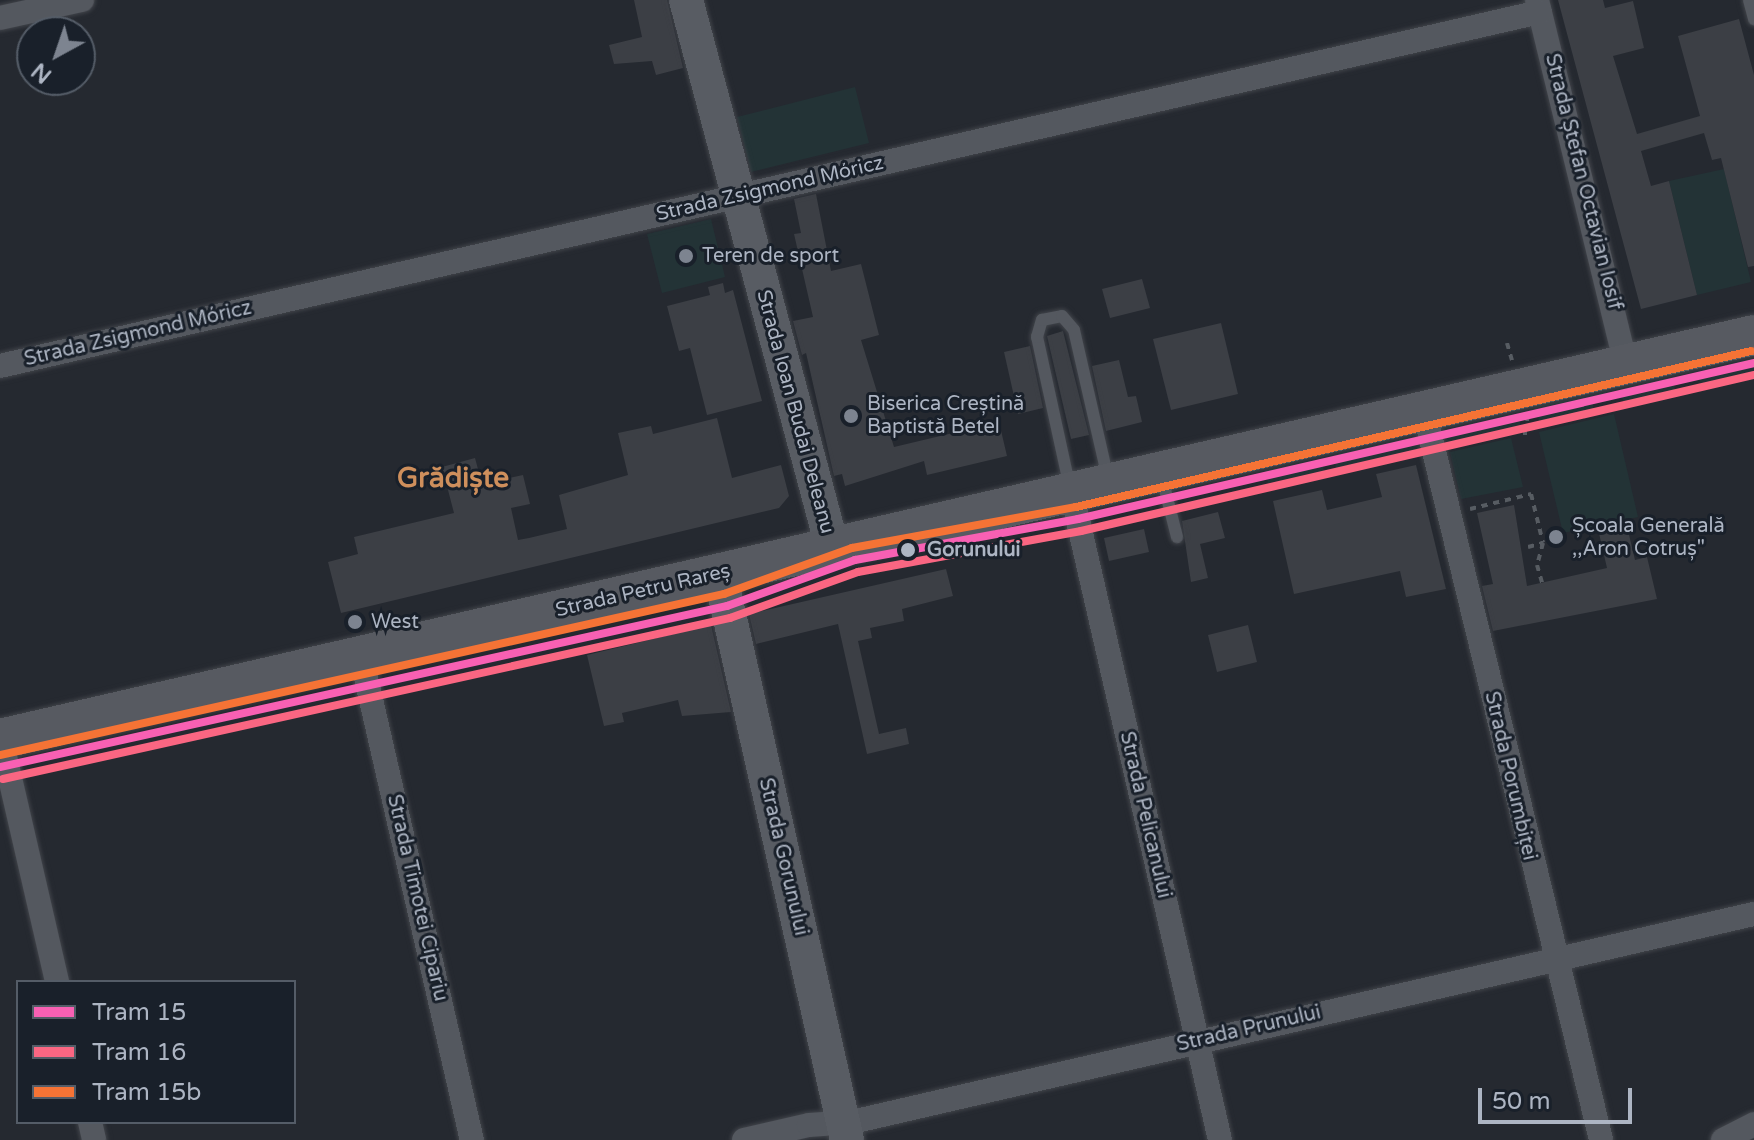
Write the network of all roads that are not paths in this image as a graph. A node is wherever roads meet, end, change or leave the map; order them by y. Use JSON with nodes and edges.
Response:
{"nodes":[{"id":1,"x":82,"y":0,"type":"edge"},
{"id":2,"x":686,"y":0,"type":"edge"},
{"id":3,"x":1749,"y":0,"type":"edge"},
{"id":4,"x":1539,"y":6,"type":"edge"},
{"id":5,"x":0,"y":18,"type":"edge"},
{"id":6,"x":1754,"y":19,"type":"edge"},
{"id":7,"x":736,"y":197,"type":"junction"},
{"id":8,"x":1754,"y":335,"type":"edge"},
{"id":9,"x":1626,"y":364,"type":"junction"},
{"id":10,"x":0,"y":366,"type":"edge"},
{"id":11,"x":1424,"y":410,"type":"junction"},
{"id":12,"x":1160,"y":471,"type":"junction"},
{"id":13,"x":1109,"y":482,"type":"junction"},
{"id":14,"x":1071,"y":490,"type":"junction"},
{"id":15,"x":1177,"y":537,"type":"dead end"},
{"id":16,"x":832,"y":546,"type":"junction"},
{"id":17,"x":720,"y":574,"type":"junction"},
{"id":18,"x":361,"y":656,"type":"junction"},
{"id":19,"x":1,"y":739,"type":"edge"},
{"id":20,"x":1754,"y":914,"type":"edge"},
{"id":21,"x":1554,"y":960,"type":"junction"},
{"id":22,"x":57,"y":980,"type":"edge"},
{"id":23,"x":1196,"y":1040,"type":"junction"},
{"id":24,"x":1754,"y":1124,"type":"edge"},
{"id":25,"x":845,"y":1132,"type":"edge"},
{"id":26,"x":472,"y":1140,"type":"edge"},
{"id":27,"x":744,"y":1140,"type":"edge"},
{"id":28,"x":1220,"y":1140,"type":"edge"},
{"id":29,"x":1601,"y":1140,"type":"edge"},
{"id":30,"x":1723,"y":1140,"type":"edge"}],
"edges":[{"from":1,"to":5,"type":"street"},
{"from":2,"to":7,"type":"street","name":"Strada Ioan Budai Deleanu"},
{"from":3,"to":6,"type":"lane"},
{"from":4,"to":7,"type":"street","name":"Strada Zsigmond Móricz"},
{"from":4,"to":9,"type":"street","name":"Strada Ștefan Octavian Iosif"},
{"from":7,"to":10,"type":"street","name":"Strada Zsigmond Móricz"},
{"from":7,"to":16,"type":"street","name":"Strada Ioan Budai Deleanu"},
{"from":8,"to":9,"type":"main road","name":"Strada Petru Rareș"},
{"from":9,"to":11,"type":"main road","name":"Strada Petru Rareș"},
{"from":11,"to":12,"type":"main road","name":"Strada Petru Rareș"},
{"from":11,"to":21,"type":"street","name":"Strada Porumbiței"},
{"from":12,"to":13,"type":"main road","name":"Strada Petru Rareș"},
{"from":12,"to":15,"type":"lane"},
{"from":13,"to":14,"type":"main road","name":"Strada Petru Rareș"},
{"from":13,"to":14,"type":"lane"},
{"from":14,"to":16,"type":"main road","name":"Strada Petru Rareș"},
{"from":14,"to":23,"type":"street","name":"Strada Pelicanului"},
{"from":16,"to":17,"type":"main road","name":"Strada Petru Rareș"},
{"from":17,"to":18,"type":"main road","name":"Strada Petru Rareș"},
{"from":17,"to":25,"type":"street","name":"Strada Gorunului"},
{"from":18,"to":19,"type":"main road","name":"Strada Petru Rareș"},
{"from":18,"to":26,"type":"street","name":"Strada Timotei Cipariu"},
{"from":19,"to":22,"type":"street"},
{"from":20,"to":21,"type":"street","name":"Strada Prunului"},
{"from":21,"to":23,"type":"street","name":"Strada Prunului"},
{"from":21,"to":29,"type":"street","name":"Strada Porumbiței"},
{"from":23,"to":25,"type":"street","name":"Strada Prunului"},
{"from":23,"to":28,"type":"street","name":"Strada Pelicanului"},
{"from":24,"to":30,"type":"street"},
{"from":25,"to":27,"type":"street","name":"Strada Prunului"}]}
